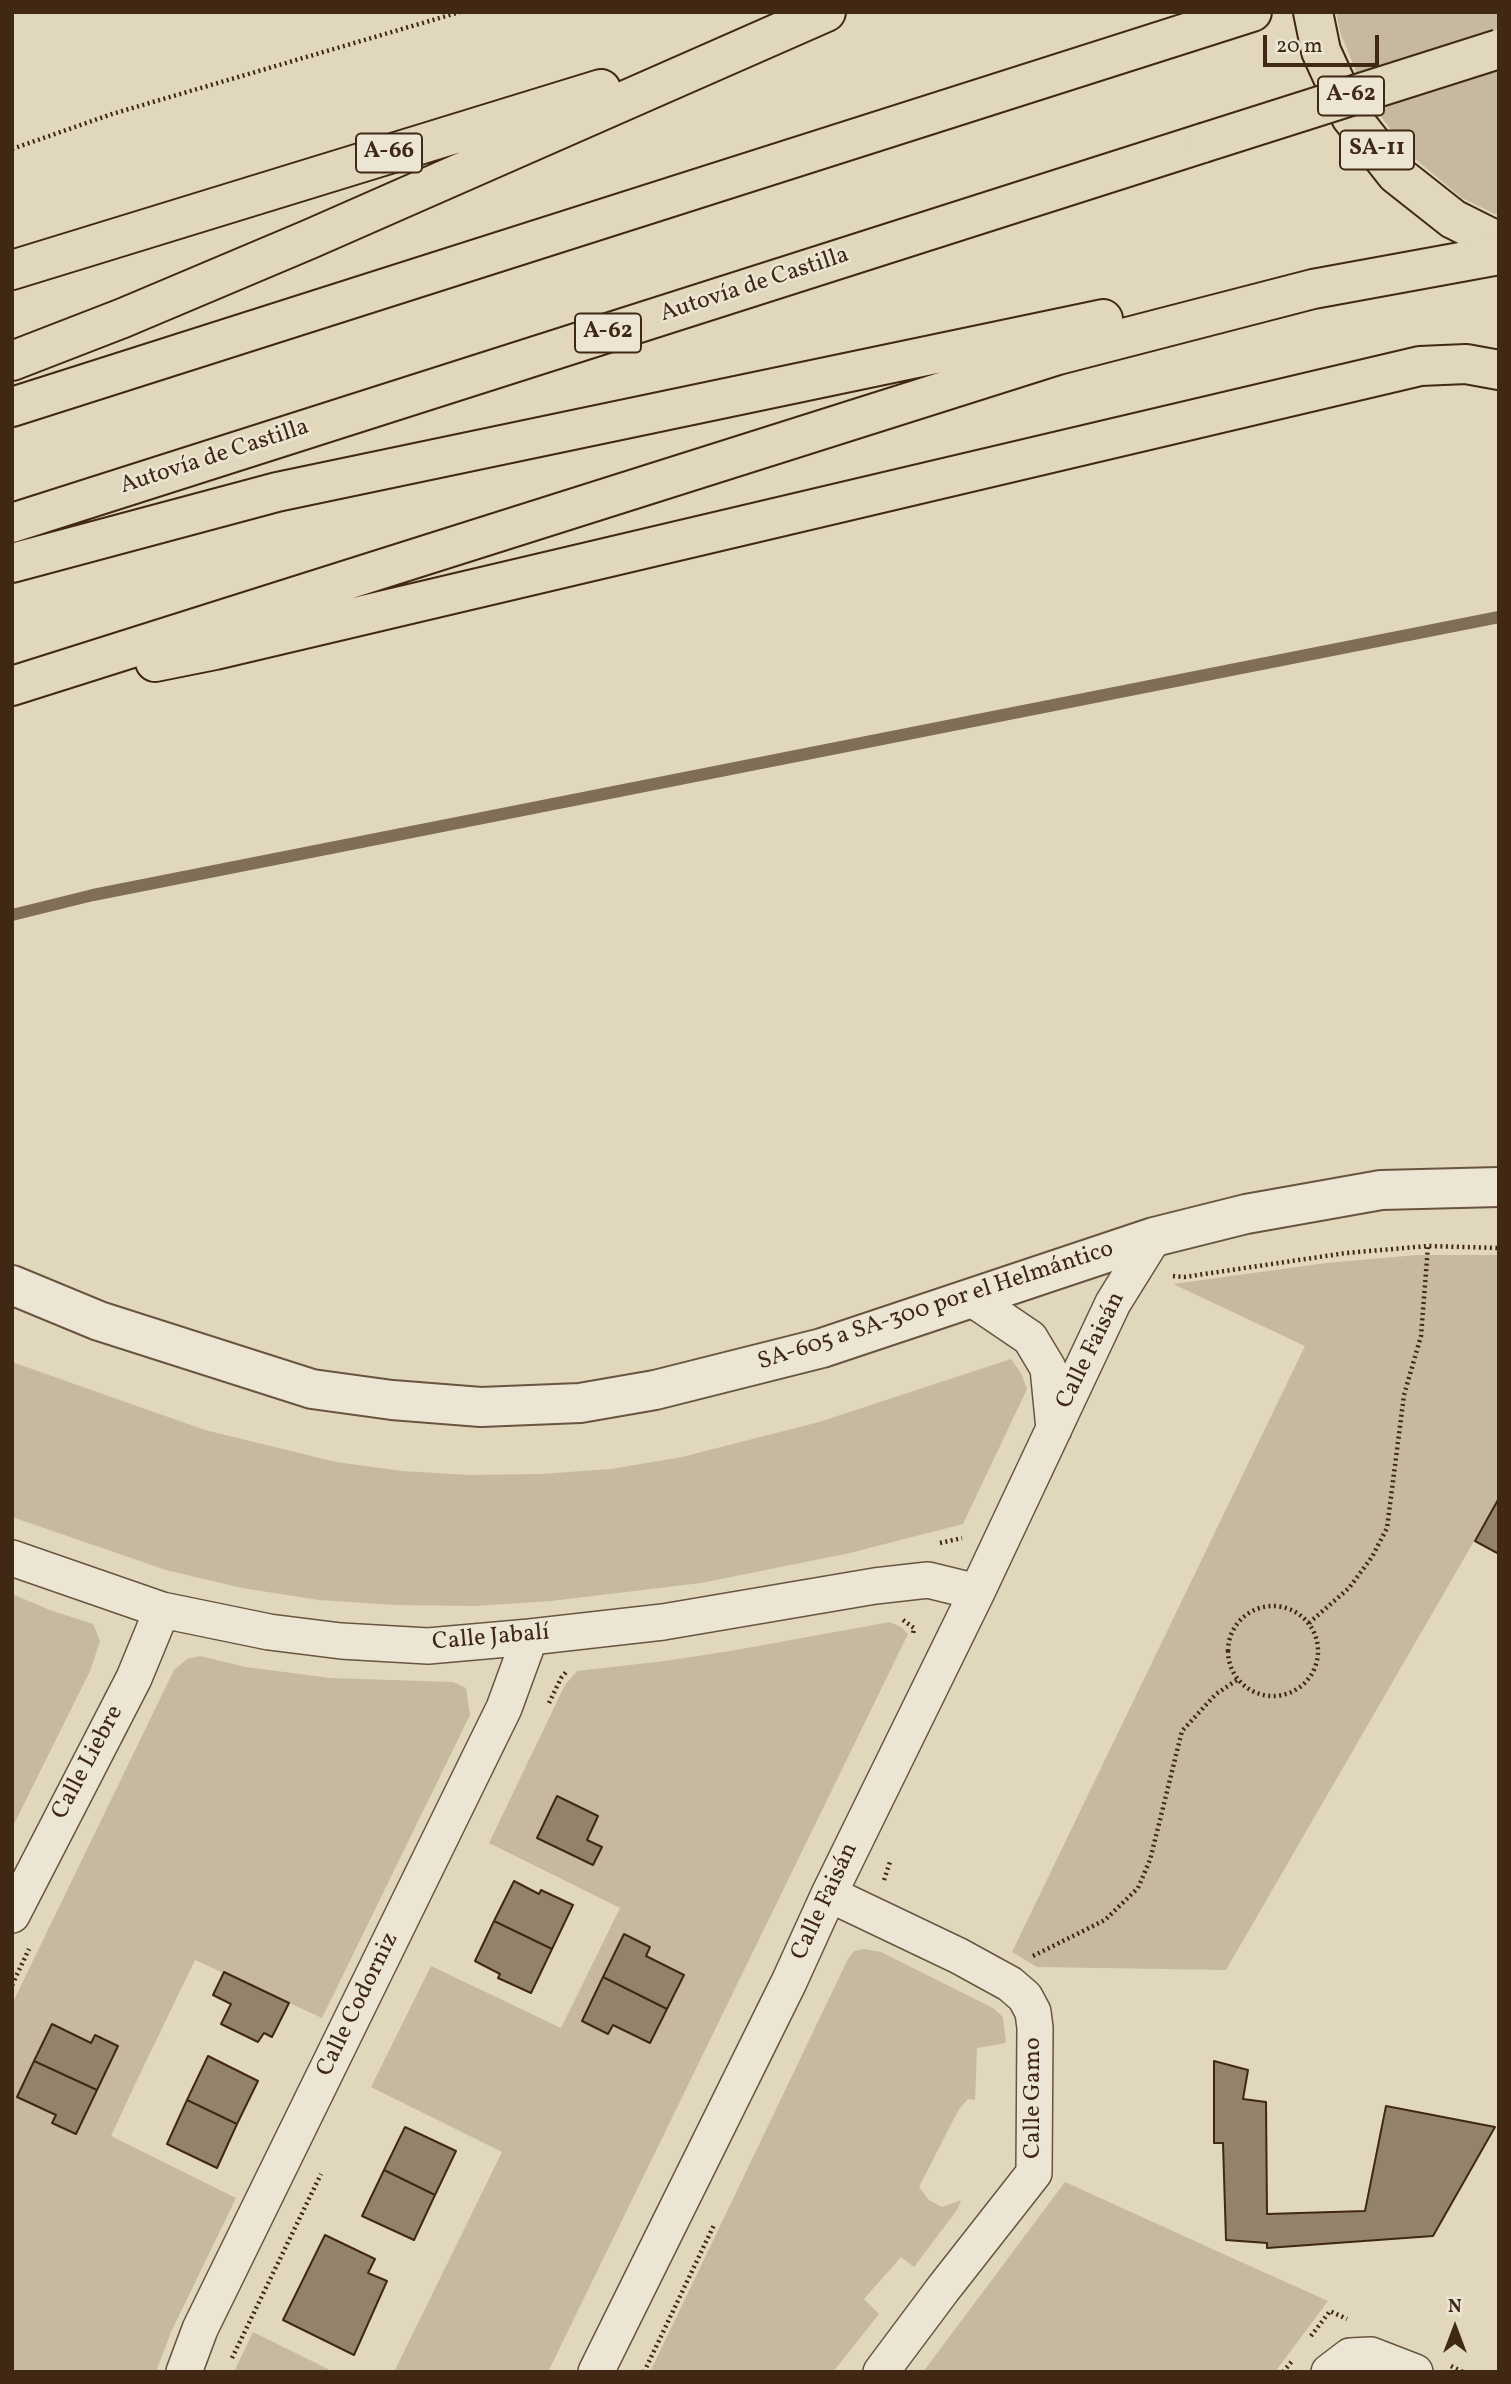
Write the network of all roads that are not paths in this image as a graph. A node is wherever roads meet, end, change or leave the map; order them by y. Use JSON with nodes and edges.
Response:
{"nodes":[{"id":1,"x":827,"y":12,"type":"edge"},
{"id":2,"x":1252,"y":12,"type":"edge"},
{"id":3,"x":1313,"y":12,"type":"edge"},
{"id":4,"x":767,"y":38,"type":"junction"},
{"id":5,"x":1499,"y":50,"type":"edge"},
{"id":6,"x":1499,"y":242,"type":"edge"},
{"id":7,"x":1499,"y":255,"type":"edge"},
{"id":8,"x":12,"y":270,"type":"edge"},
{"id":9,"x":1313,"y":289,"type":"junction"},
{"id":10,"x":12,"y":361,"type":"edge"},
{"id":11,"x":1499,"y":370,"type":"edge"},
{"id":12,"x":12,"y":407,"type":"edge"},
{"id":13,"x":12,"y":523,"type":"edge"},
{"id":14,"x":12,"y":563,"type":"edge"},
{"id":15,"x":12,"y":687,"type":"edge"},
{"id":16,"x":1499,"y":1187,"type":"edge"},
{"id":17,"x":1154,"y":1237,"type":"junction"},
{"id":18,"x":12,"y":1286,"type":"edge"},
{"id":19,"x":971,"y":1298,"type":"junction"},
{"id":20,"x":1054,"y":1430,"type":"junction"},
{"id":21,"x":12,"y":1558,"type":"edge"},
{"id":22,"x":977,"y":1592,"type":"junction"},
{"id":23,"x":162,"y":1610,"type":"junction"},
{"id":24,"x":530,"y":1637,"type":"junction"},
{"id":25,"x":828,"y":1894,"type":"junction"},
{"id":26,"x":12,"y":1915,"type":"edge"},
{"id":27,"x":1339,"y":2364,"type":"edge"},
{"id":28,"x":184,"y":2372,"type":"edge"},
{"id":29,"x":596,"y":2372,"type":"edge"},
{"id":30,"x":881,"y":2372,"type":"edge"},
{"id":31,"x":1415,"y":2372,"type":"edge"}],
"edges":[{"from":1,"to":4,"type":"highway"},
{"from":2,"to":12,"type":"highway"},
{"from":3,"to":6,"type":"highway","number":"SA-11"},
{"from":4,"to":8,"type":"highway","number":"A-66"},
{"from":4,"to":10,"type":"highway"},
{"from":5,"to":13,"type":"highway","name":"Autovía de Castilla","number":"A-62","bridge":true},
{"from":7,"to":9,"type":"highway"},
{"from":9,"to":14,"type":"highway"},
{"from":9,"to":15,"type":"highway"},
{"from":11,"to":15,"type":"highway"},
{"from":16,"to":17,"type":"street","name":"SA-605 a SA-300 por el Helmántico"},
{"from":17,"to":19,"type":"street","name":"SA-605 a SA-300 por el Helmántico"},
{"from":17,"to":20,"type":"street","name":"Calle Faisán"},
{"from":18,"to":19,"type":"street","name":"SA-605 a SA-300 por el Helmántico"},
{"from":19,"to":20,"type":"street","name":"Calle Faisán"},
{"from":20,"to":22,"type":"street","name":"Calle Faisán"},
{"from":21,"to":23,"type":"street","name":"Calle Jabalí"},
{"from":22,"to":24,"type":"street","name":"Calle Jabalí"},
{"from":22,"to":25,"type":"street","name":"Calle Faisán"},
{"from":23,"to":24,"type":"street","name":"Calle Jabalí"},
{"from":23,"to":26,"type":"street","name":"Calle Liebre"},
{"from":24,"to":28,"type":"street","name":"Calle Codorniz"},
{"from":25,"to":29,"type":"street","name":"Calle Faisán"},
{"from":25,"to":30,"type":"street","name":"Calle Gamo"},
{"from":27,"to":31,"type":"street"}]}
